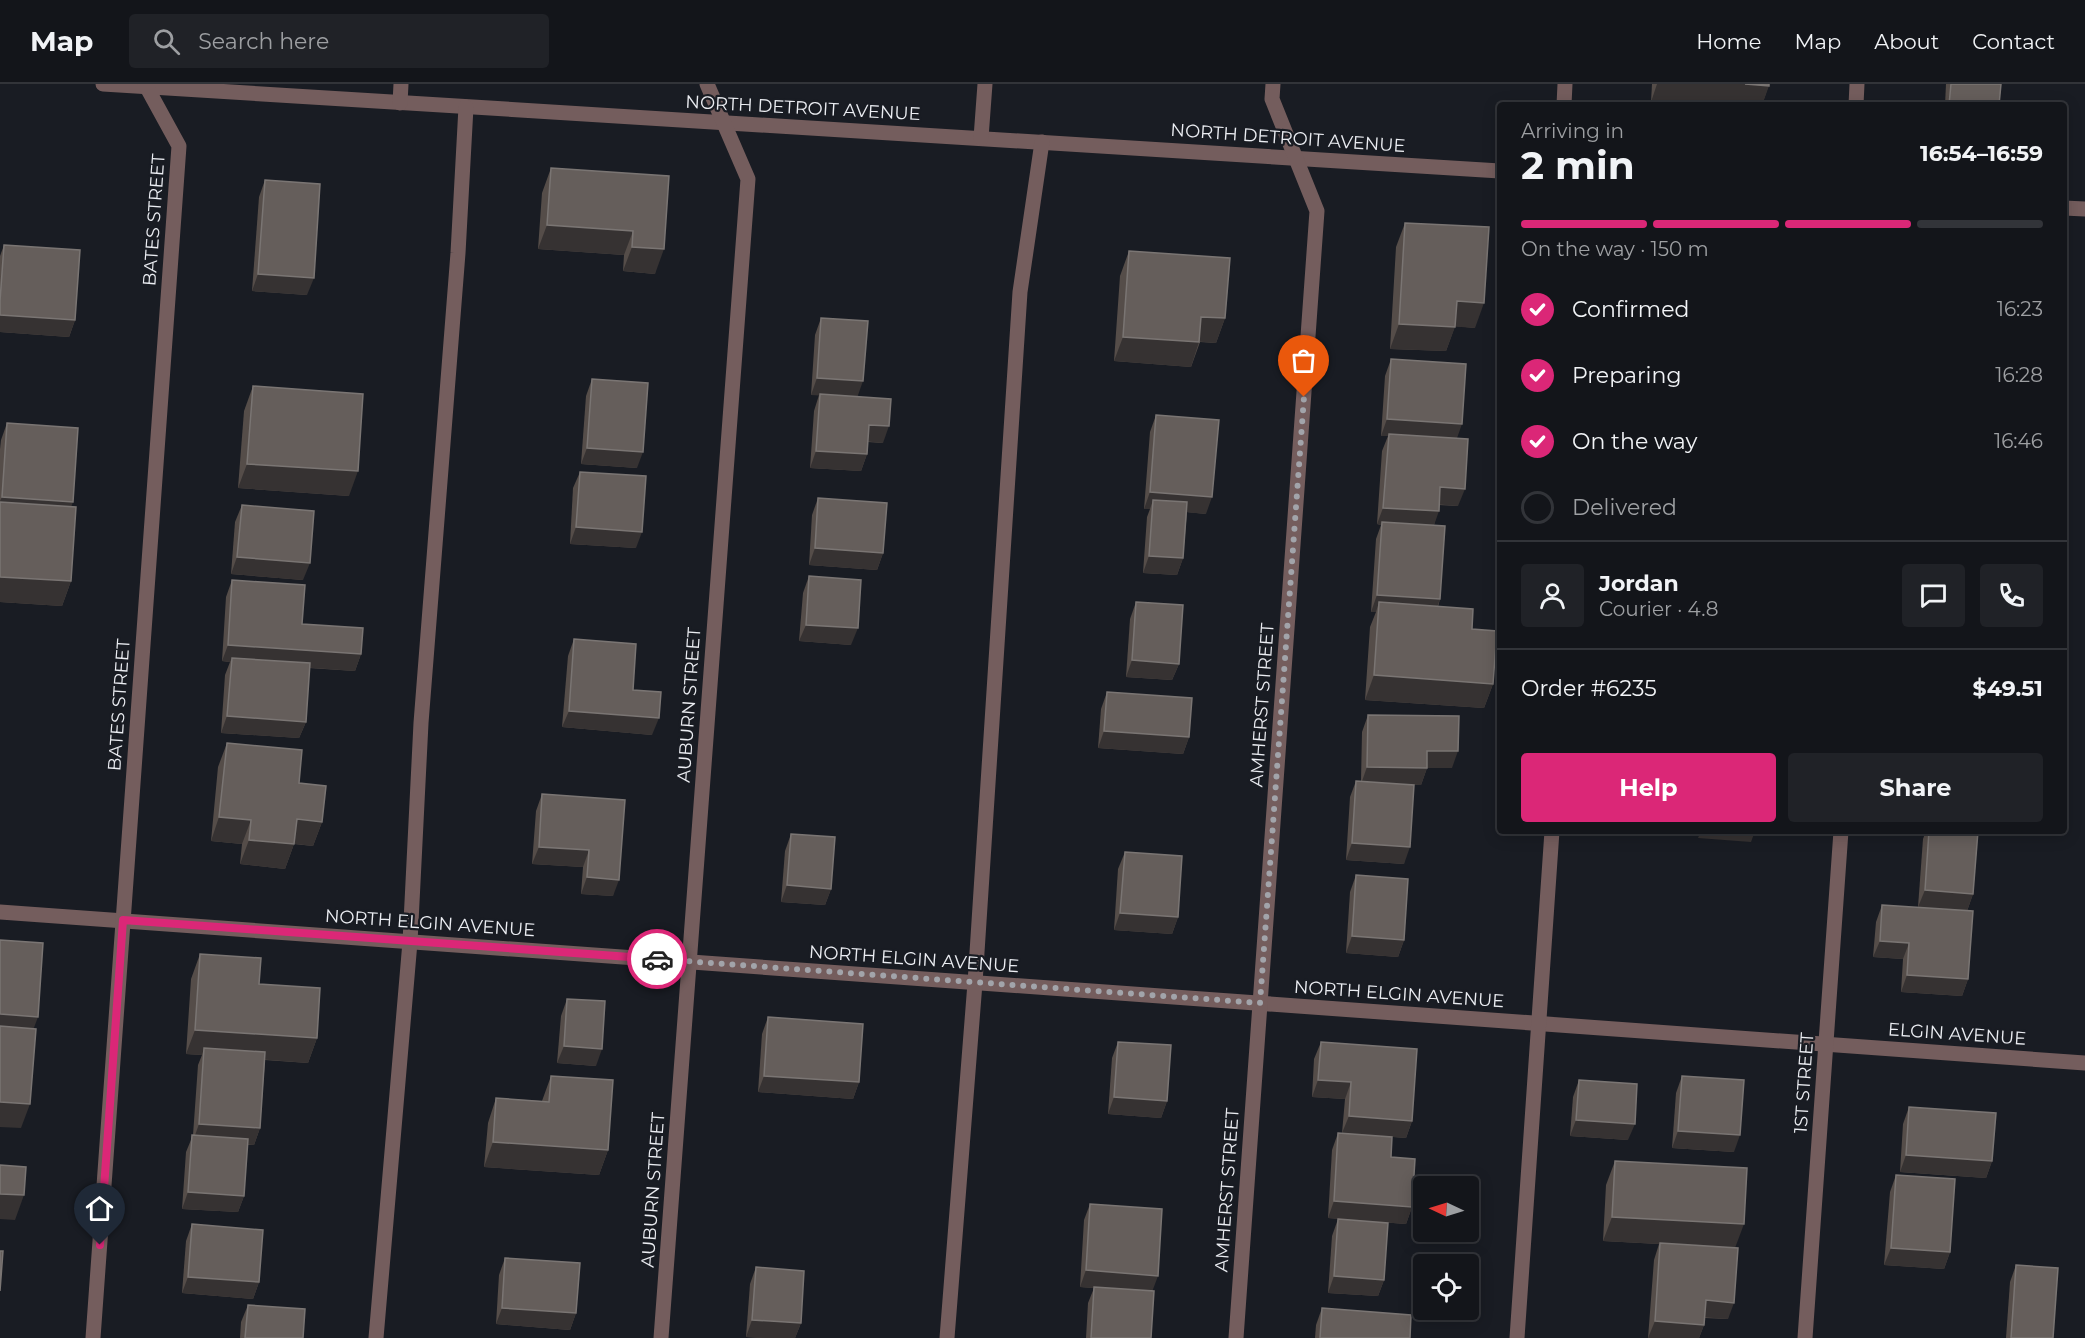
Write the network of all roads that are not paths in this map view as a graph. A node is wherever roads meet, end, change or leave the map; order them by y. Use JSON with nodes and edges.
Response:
{"nodes":[{"id":1,"x":104,"y":84,"type":"edge"},
{"id":2,"x":401,"y":84,"type":"edge"},
{"id":3,"x":706,"y":84,"type":"edge"},
{"id":4,"x":985,"y":84,"type":"edge"},
{"id":5,"x":1273,"y":84,"type":"edge"},
{"id":6,"x":1565,"y":84,"type":"edge"},
{"id":7,"x":1857,"y":84,"type":"edge"},
{"id":8,"x":146,"y":86,"type":"edge"},
{"id":9,"x":1564,"y":102,"type":"edge"},
{"id":10,"x":1856,"y":102,"type":"edge"},
{"id":11,"x":400,"y":103,"type":"junction"},
{"id":12,"x":466,"y":107,"type":"junction"},
{"id":13,"x":724,"y":123,"type":"junction"},
{"id":14,"x":981,"y":138,"type":"junction"},
{"id":15,"x":1042,"y":142,"type":"junction"},
{"id":16,"x":1295,"y":157,"type":"junction"},
{"id":17,"x":1497,"y":171,"type":"edge"},
{"id":18,"x":2067,"y":208,"type":"edge"},
{"id":19,"x":2085,"y":209,"type":"edge"},
{"id":20,"x":1552,"y":834,"type":"edge"},
{"id":21,"x":1841,"y":834,"type":"edge"},
{"id":22,"x":0,"y":912,"type":"edge"},
{"id":23,"x":123,"y":920,"type":"junction"},
{"id":24,"x":410,"y":942,"type":"junction"},
{"id":25,"x":690,"y":962,"type":"junction"},
{"id":26,"x":975,"y":983,"type":"junction"},
{"id":27,"x":1260,"y":1003,"type":"junction"},
{"id":28,"x":1539,"y":1023,"type":"junction"},
{"id":29,"x":1826,"y":1044,"type":"junction"},
{"id":30,"x":2085,"y":1063,"type":"edge"},
{"id":31,"x":93,"y":1338,"type":"edge"},
{"id":32,"x":376,"y":1338,"type":"edge"},
{"id":33,"x":661,"y":1338,"type":"edge"},
{"id":34,"x":947,"y":1338,"type":"edge"},
{"id":35,"x":1236,"y":1338,"type":"edge"},
{"id":36,"x":1517,"y":1338,"type":"edge"},
{"id":37,"x":1805,"y":1338,"type":"edge"}],
"edges":[{"from":1,"to":8,"type":"street","name":"NORTH DETROIT AVENUE"},
{"from":2,"to":11,"type":"street"},
{"from":3,"to":13,"type":"street","name":"AUBURN STREET"},
{"from":4,"to":14,"type":"street"},
{"from":5,"to":16,"type":"street","name":"AMHERST STREET"},
{"from":6,"to":9,"type":"street"},
{"from":7,"to":10,"type":"street"},
{"from":8,"to":11,"type":"street","name":"NORTH DETROIT AVENUE"},
{"from":8,"to":23,"type":"street","name":"BATES STREET"},
{"from":11,"to":12,"type":"street","name":"NORTH DETROIT AVENUE"},
{"from":12,"to":13,"type":"street","name":"NORTH DETROIT AVENUE"},
{"from":12,"to":24,"type":"street"},
{"from":13,"to":14,"type":"street","name":"NORTH DETROIT AVENUE"},
{"from":13,"to":25,"type":"street","name":"AUBURN STREET"},
{"from":14,"to":15,"type":"street","name":"NORTH DETROIT AVENUE"},
{"from":15,"to":16,"type":"street","name":"NORTH DETROIT AVENUE"},
{"from":15,"to":26,"type":"street"},
{"from":16,"to":17,"type":"street","name":"NORTH DETROIT AVENUE"},
{"from":16,"to":27,"type":"street","name":"AMHERST STREET"},
{"from":18,"to":19,"type":"street"},
{"from":20,"to":28,"type":"street"},
{"from":21,"to":29,"type":"street","name":"1ST STREET"},
{"from":22,"to":23,"type":"street","name":"NORTH ELGIN AVENUE"},
{"from":23,"to":24,"type":"street","name":"NORTH ELGIN AVENUE"},
{"from":23,"to":31,"type":"street","name":"BATES STREET"},
{"from":24,"to":25,"type":"street","name":"NORTH ELGIN AVENUE"},
{"from":24,"to":32,"type":"street"},
{"from":25,"to":26,"type":"street","name":"NORTH ELGIN AVENUE"},
{"from":25,"to":33,"type":"street","name":"AUBURN STREET"},
{"from":26,"to":27,"type":"street","name":"NORTH ELGIN AVENUE"},
{"from":26,"to":34,"type":"street"},
{"from":27,"to":28,"type":"street","name":"NORTH ELGIN AVENUE"},
{"from":27,"to":35,"type":"street","name":"AMHERST STREET"},
{"from":28,"to":29,"type":"street","name":"NORTH ELGIN AVENUE"},
{"from":28,"to":36,"type":"street"},
{"from":29,"to":30,"type":"street","name":"ELGIN AVENUE"},
{"from":29,"to":37,"type":"street","name":"1ST STREET"}]}
